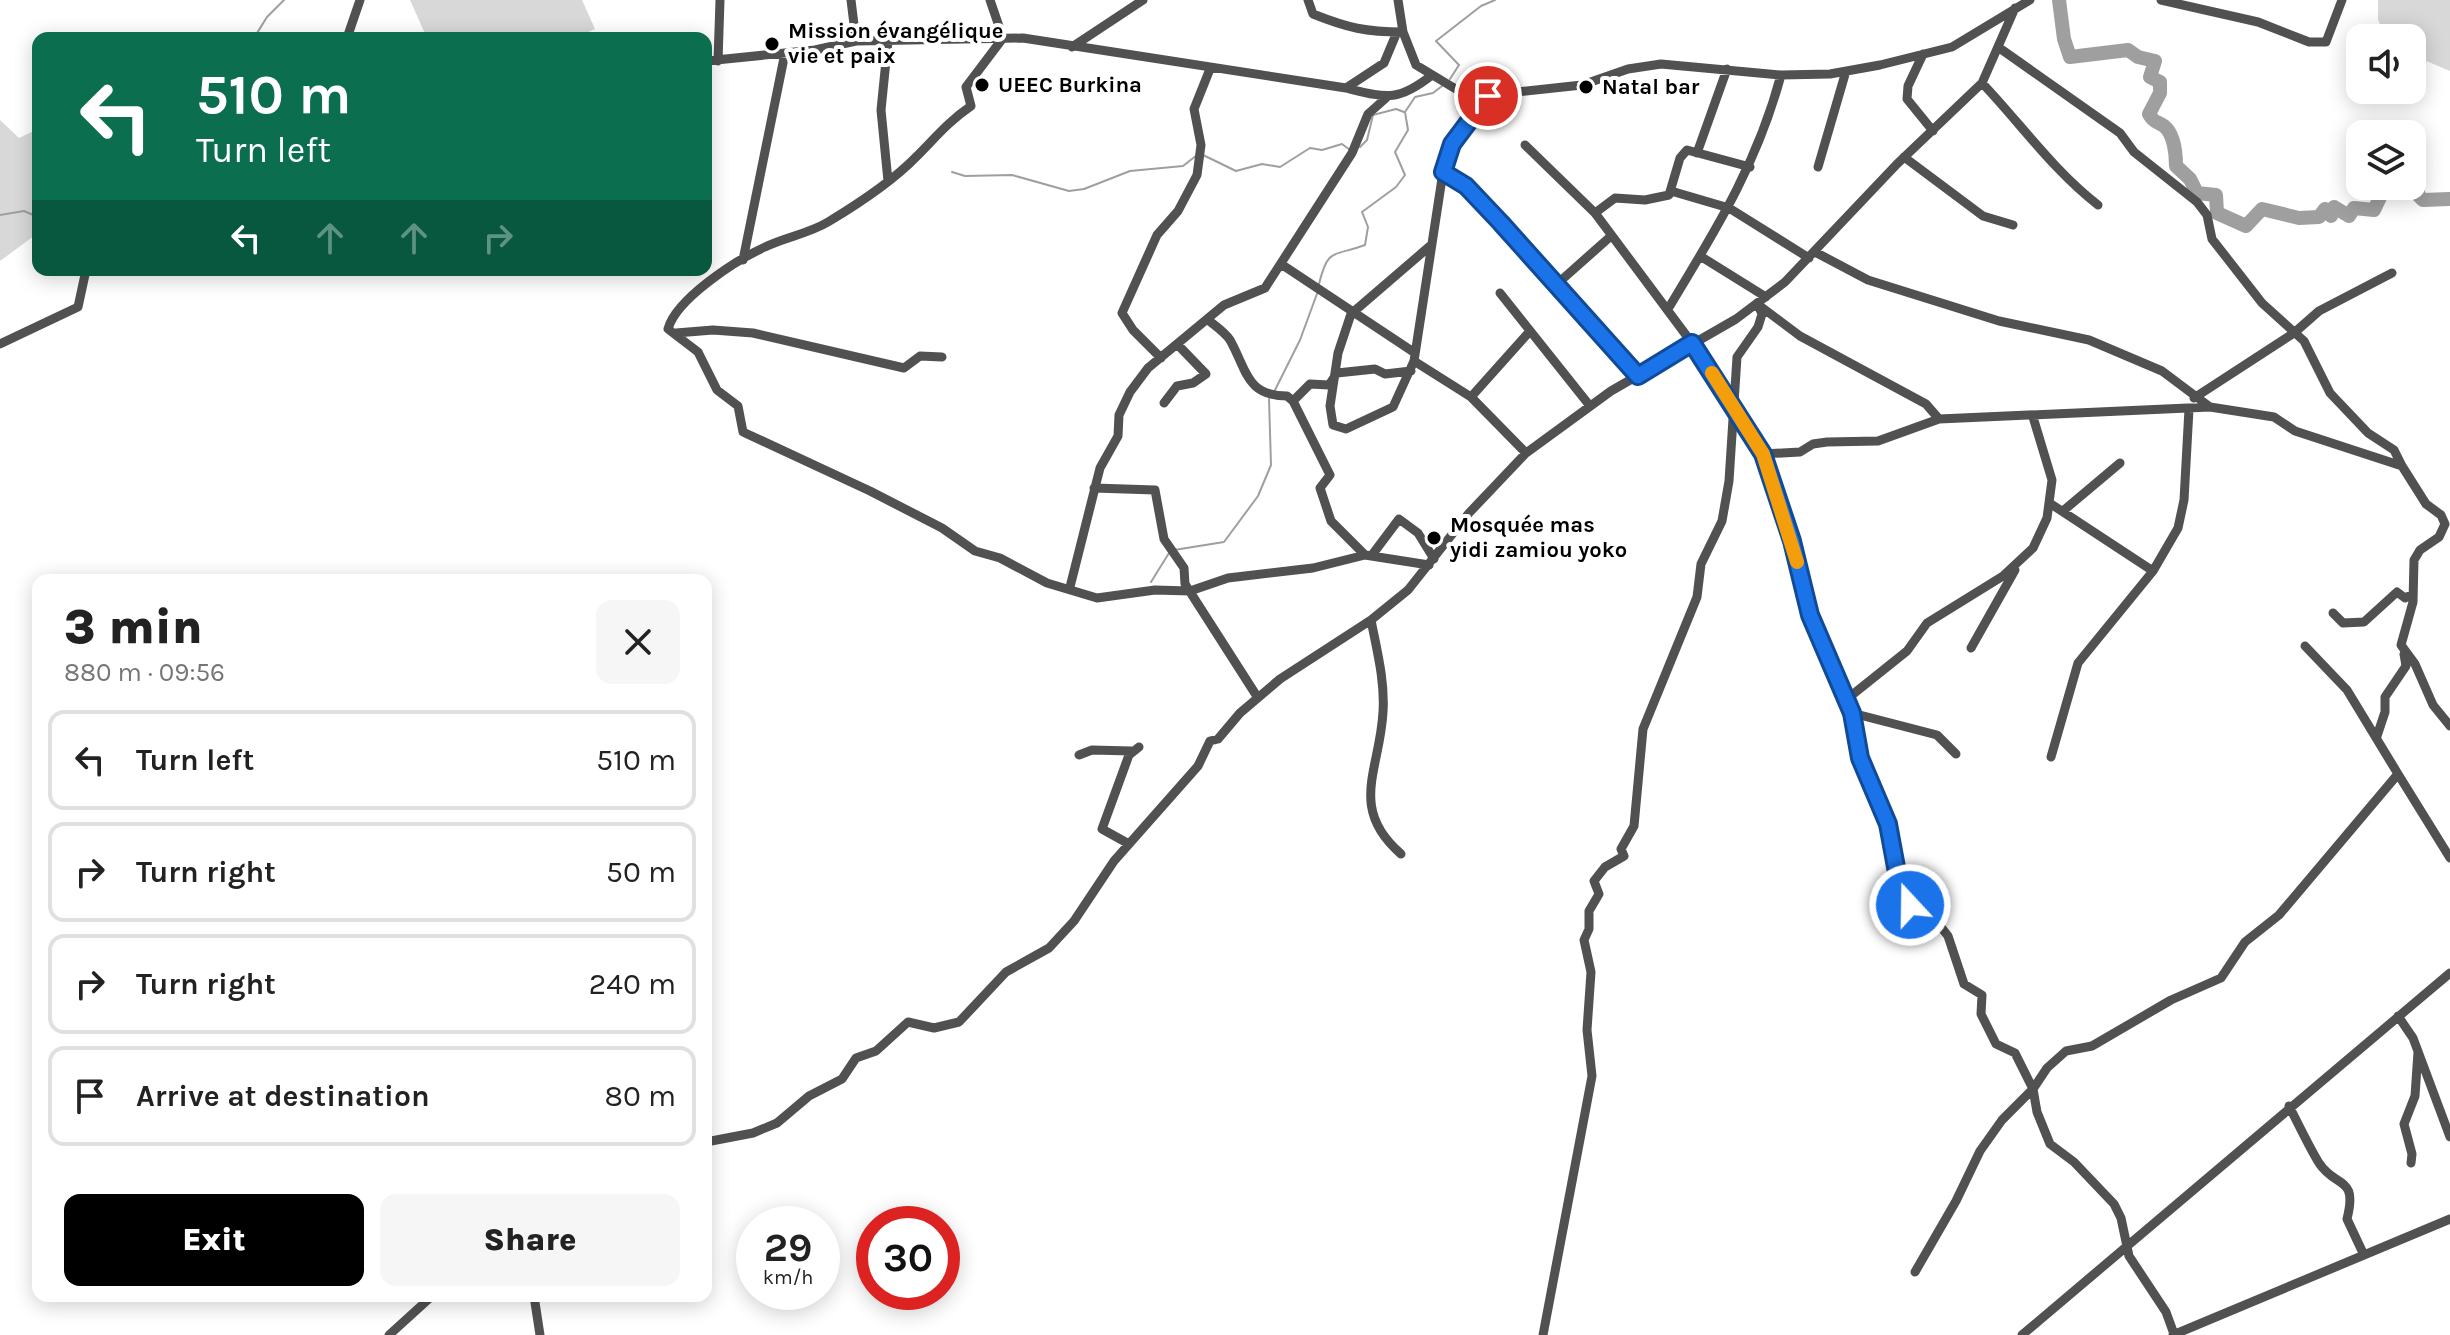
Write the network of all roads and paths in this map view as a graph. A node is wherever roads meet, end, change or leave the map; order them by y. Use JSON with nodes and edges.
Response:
{"nodes":[{"id":1,"x":360,"y":0,"type":"edge"},
{"id":2,"x":720,"y":0,"type":"edge"},
{"id":3,"x":851,"y":0,"type":"edge"},
{"id":4,"x":990,"y":0,"type":"edge"},
{"id":5,"x":1143,"y":0,"type":"edge"},
{"id":6,"x":1308,"y":0,"type":"edge"},
{"id":7,"x":1398,"y":0,"type":"edge"},
{"id":8,"x":2030,"y":0,"type":"edge"},
{"id":9,"x":2161,"y":0,"type":"edge"},
{"id":10,"x":2342,"y":0,"type":"edge"},
{"id":11,"x":2187,"y":2,"type":"edge"},
{"id":12,"x":2015,"y":8,"type":"junction"},
{"id":13,"x":349,"y":32,"type":"edge"},
{"id":14,"x":1400,"y":32,"type":"junction"},
{"id":15,"x":1003,"y":38,"type":"junction"},
{"id":16,"x":856,"y":41,"type":"junction"},
{"id":17,"x":888,"y":41,"type":"junction"},
{"id":18,"x":1072,"y":47,"type":"junction"},
{"id":19,"x":1998,"y":47,"type":"junction"},
{"id":20,"x":785,"y":53,"type":"junction"},
{"id":21,"x":1923,"y":54,"type":"junction"},
{"id":22,"x":712,"y":61,"type":"edge"},
{"id":23,"x":718,"y":61,"type":"junction"},
{"id":24,"x":1210,"y":69,"type":"junction"},
{"id":25,"x":1727,"y":69,"type":"junction"},
{"id":26,"x":1846,"y":71,"type":"junction"},
{"id":27,"x":1781,"y":75,"type":"junction"},
{"id":28,"x":1441,"y":81,"type":"junction"},
{"id":29,"x":1982,"y":83,"type":"junction"},
{"id":30,"x":1346,"y":88,"type":"junction"},
{"id":31,"x":1488,"y":96,"type":"junction"},
{"id":32,"x":1386,"y":98,"type":"junction"},
{"id":33,"x":1933,"y":131,"type":"junction"},
{"id":34,"x":1525,"y":145,"type":"dead end"},
{"id":35,"x":1697,"y":153,"type":"junction"},
{"id":36,"x":1904,"y":157,"type":"junction"},
{"id":37,"x":1750,"y":167,"type":"junction"},
{"id":38,"x":1818,"y":167,"type":"dead end"},
{"id":39,"x":1443,"y":172,"type":"junction"},
{"id":40,"x":888,"y":181,"type":"junction"},
{"id":41,"x":1671,"y":191,"type":"junction"},
{"id":42,"x":2098,"y":205,"type":"dead end"},
{"id":43,"x":1729,"y":208,"type":"junction"},
{"id":44,"x":1595,"y":213,"type":"junction"},
{"id":45,"x":2013,"y":225,"type":"dead end"},
{"id":46,"x":1611,"y":236,"type":"junction"},
{"id":47,"x":1430,"y":246,"type":"junction"},
{"id":48,"x":1812,"y":255,"type":"junction"},
{"id":49,"x":1700,"y":256,"type":"junction"},
{"id":50,"x":743,"y":260,"type":"junction"},
{"id":51,"x":1281,"y":264,"type":"junction"},
{"id":52,"x":2392,"y":273,"type":"dead end"},
{"id":53,"x":85,"y":276,"type":"edge"},
{"id":54,"x":1557,"y":284,"type":"junction"},
{"id":55,"x":1500,"y":293,"type":"dead end"},
{"id":56,"x":1766,"y":297,"type":"junction"},
{"id":57,"x":1757,"y":303,"type":"junction"},
{"id":58,"x":1668,"y":309,"type":"junction"},
{"id":59,"x":1351,"y":314,"type":"junction"},
{"id":60,"x":1207,"y":319,"type":"junction"},
{"id":61,"x":668,"y":329,"type":"junction"},
{"id":62,"x":1530,"y":331,"type":"junction"},
{"id":63,"x":2294,"y":333,"type":"junction"},
{"id":64,"x":1692,"y":343,"type":"junction"},
{"id":65,"x":0,"y":344,"type":"edge"},
{"id":66,"x":1178,"y":345,"type":"junction"},
{"id":67,"x":942,"y":357,"type":"dead end"},
{"id":68,"x":1161,"y":358,"type":"junction"},
{"id":69,"x":1414,"y":362,"type":"junction"},
{"id":70,"x":1337,"y":373,"type":"junction"},
{"id":71,"x":1638,"y":376,"type":"junction"},
{"id":72,"x":1471,"y":397,"type":"junction"},
{"id":73,"x":2194,"y":398,"type":"junction"},
{"id":74,"x":1293,"y":401,"type":"junction"},
{"id":75,"x":1164,"y":403,"type":"dead end"},
{"id":76,"x":1590,"y":406,"type":"junction"},
{"id":77,"x":1734,"y":406,"type":"junction"},
{"id":78,"x":2210,"y":407,"type":"junction"},
{"id":79,"x":2189,"y":409,"type":"junction"},
{"id":80,"x":2033,"y":417,"type":"junction"},
{"id":81,"x":1939,"y":419,"type":"junction"},
{"id":82,"x":1526,"y":453,"type":"junction"},
{"id":83,"x":1763,"y":454,"type":"junction"},
{"id":84,"x":2120,"y":463,"type":"dead end"},
{"id":85,"x":2402,"y":466,"type":"junction"},
{"id":86,"x":1094,"y":488,"type":"junction"},
{"id":87,"x":2051,"y":504,"type":"junction"},
{"id":88,"x":2063,"y":511,"type":"junction"},
{"id":89,"x":2448,"y":526,"type":"edge"},
{"id":90,"x":1368,"y":555,"type":"junction"},
{"id":91,"x":2020,"y":560,"type":"junction"},
{"id":92,"x":1432,"y":562,"type":"junction"},
{"id":93,"x":2153,"y":571,"type":"junction"},
{"id":94,"x":1070,"y":587,"type":"junction"},
{"id":95,"x":1190,"y":591,"type":"junction"},
{"id":96,"x":2413,"y":594,"type":"junction"},
{"id":97,"x":2333,"y":613,"type":"dead end"},
{"id":98,"x":1371,"y":620,"type":"junction"},
{"id":99,"x":2305,"y":646,"type":"dead end"},
{"id":100,"x":1971,"y":648,"type":"dead end"},
{"id":101,"x":2404,"y":654,"type":"junction"},
{"id":102,"x":1258,"y":698,"type":"junction"},
{"id":103,"x":1847,"y":699,"type":"junction"},
{"id":104,"x":1852,"y":713,"type":"junction"},
{"id":105,"x":2450,"y":726,"type":"edge"},
{"id":106,"x":2377,"y":736,"type":"junction"},
{"id":107,"x":1956,"y":754,"type":"dead end"},
{"id":108,"x":1079,"y":755,"type":"dead end"},
{"id":109,"x":2051,"y":757,"type":"dead end"},
{"id":110,"x":2398,"y":774,"type":"junction"},
{"id":111,"x":1129,"y":844,"type":"junction"},
{"id":112,"x":1401,"y":854,"type":"dead end"},
{"id":113,"x":2450,"y":858,"type":"edge"},
{"id":114,"x":2450,"y":965,"type":"edge"},
{"id":115,"x":2450,"y":973,"type":"edge"},
{"id":116,"x":2398,"y":1016,"type":"junction"},
{"id":117,"x":2418,"y":1052,"type":"junction"},
{"id":118,"x":2033,"y":1089,"type":"junction"},
{"id":119,"x":2289,"y":1106,"type":"junction"},
{"id":120,"x":2450,"y":1137,"type":"edge"},
{"id":121,"x":712,"y":1141,"type":"edge"},
{"id":122,"x":2411,"y":1163,"type":"dead end"},
{"id":123,"x":2450,"y":1219,"type":"edge"},
{"id":124,"x":2126,"y":1246,"type":"junction"},
{"id":125,"x":2363,"y":1253,"type":"junction"},
{"id":126,"x":1915,"y":1272,"type":"dead end"},
{"id":127,"x":425,"y":1302,"type":"edge"},
{"id":128,"x":535,"y":1302,"type":"edge"},
{"id":129,"x":389,"y":1335,"type":"edge"},
{"id":130,"x":540,"y":1335,"type":"edge"},
{"id":131,"x":1543,"y":1335,"type":"edge"},
{"id":132,"x":2022,"y":1335,"type":"edge"},
{"id":133,"x":2173,"y":1335,"type":"edge"}],
"edges":[{"from":1,"to":13,"type":"street"},
{"from":2,"to":23,"type":"street"},
{"from":3,"to":16,"type":"street"},
{"from":4,"to":15,"type":"street"},
{"from":5,"to":18,"type":"street"},
{"from":6,"to":14,"type":"street"},
{"from":7,"to":14,"type":"street"},
{"from":8,"to":12,"type":"street"},
{"from":9,"to":11,"type":"street"},
{"from":10,"to":11,"type":"street"},
{"from":12,"to":19,"type":"street"},
{"from":12,"to":21,"type":"street"},
{"from":14,"to":28,"type":"street"},
{"from":14,"to":30,"type":"street"},
{"from":15,"to":17,"type":"street"},
{"from":15,"to":18,"type":"street"},
{"from":15,"to":40,"type":"street"},
{"from":16,"to":17,"type":"street"},
{"from":16,"to":20,"type":"street"},
{"from":17,"to":40,"type":"street"},
{"from":18,"to":24,"type":"street"},
{"from":19,"to":29,"type":"street"},
{"from":19,"to":63,"type":"street"},
{"from":20,"to":23,"type":"street"},
{"from":20,"to":50,"type":"street"},
{"from":21,"to":26,"type":"street"},
{"from":21,"to":33,"type":"street"},
{"from":22,"to":23,"type":"street"},
{"from":24,"to":30,"type":"street"},
{"from":24,"to":68,"type":"street"},
{"from":25,"to":27,"type":"street"},
{"from":25,"to":31,"type":"street"},
{"from":25,"to":35,"type":"street"},
{"from":26,"to":27,"type":"street"},
{"from":26,"to":38,"type":"street"},
{"from":27,"to":37,"type":"street"},
{"from":28,"to":31,"type":"street"},
{"from":28,"to":32,"type":"street"},
{"from":29,"to":33,"type":"street"},
{"from":29,"to":42,"type":"street"},
{"from":30,"to":32,"type":"street"},
{"from":31,"to":39,"type":"street"},
{"from":32,"to":51,"type":"street"},
{"from":33,"to":36,"type":"street"},
{"from":34,"to":44,"type":"street"},
{"from":35,"to":37,"type":"street"},
{"from":35,"to":41,"type":"street"},
{"from":36,"to":45,"type":"street"},
{"from":36,"to":48,"type":"street"},
{"from":37,"to":43,"type":"street"},
{"from":39,"to":47,"type":"street"},
{"from":39,"to":54,"type":"street"},
{"from":40,"to":50,"type":"street"},
{"from":41,"to":43,"type":"street"},
{"from":41,"to":44,"type":"street"},
{"from":43,"to":48,"type":"street"},
{"from":43,"to":49,"type":"street"},
{"from":44,"to":46,"type":"street"},
{"from":46,"to":54,"type":"street"},
{"from":46,"to":58,"type":"street"},
{"from":47,"to":59,"type":"street"},
{"from":47,"to":69,"type":"street"},
{"from":48,"to":56,"type":"street"},
{"from":48,"to":73,"type":"street"},
{"from":49,"to":56,"type":"street"},
{"from":49,"to":58,"type":"street"},
{"from":50,"to":61,"type":"street"},
{"from":51,"to":59,"type":"street"},
{"from":51,"to":60,"type":"street"},
{"from":52,"to":63,"type":"street"},
{"from":53,"to":65,"type":"street"},
{"from":54,"to":71,"type":"street"},
{"from":55,"to":62,"type":"street"},
{"from":56,"to":57,"type":"street"},
{"from":57,"to":64,"type":"street"},
{"from":57,"to":77,"type":"street"},
{"from":57,"to":81,"type":"street"},
{"from":58,"to":64,"type":"street"},
{"from":59,"to":69,"type":"street"},
{"from":59,"to":70,"type":"street"},
{"from":60,"to":66,"type":"street"},
{"from":60,"to":74,"type":"street"},
{"from":61,"to":67,"type":"street"},
{"from":61,"to":94,"type":"street"},
{"from":62,"to":72,"type":"street"},
{"from":62,"to":76,"type":"street"},
{"from":63,"to":73,"type":"street"},
{"from":63,"to":85,"type":"street"},
{"from":64,"to":71,"type":"street"},
{"from":64,"to":77,"type":"street"},
{"from":66,"to":68,"type":"street"},
{"from":66,"to":75,"type":"street"},
{"from":68,"to":86,"type":"street"},
{"from":69,"to":70,"type":"street"},
{"from":69,"to":70,"type":"street"},
{"from":69,"to":72,"type":"street"},
{"from":70,"to":74,"type":"street"},
{"from":71,"to":76,"type":"street"},
{"from":72,"to":82,"type":"street"},
{"from":73,"to":78,"type":"street"},
{"from":74,"to":90,"type":"street"},
{"from":76,"to":82,"type":"street"},
{"from":77,"to":83,"type":"street"},
{"from":77,"to":131,"type":"street"},
{"from":78,"to":79,"type":"street"},
{"from":78,"to":85,"type":"street"},
{"from":79,"to":80,"type":"street"},
{"from":79,"to":93,"type":"street"},
{"from":80,"to":81,"type":"street"},
{"from":80,"to":87,"type":"street"},
{"from":81,"to":83,"type":"street"},
{"from":82,"to":92,"type":"street"},
{"from":83,"to":103,"type":"street"},
{"from":84,"to":88,"type":"street"},
{"from":85,"to":89,"type":"street"},
{"from":86,"to":94,"type":"street"},
{"from":86,"to":95,"type":"street"},
{"from":87,"to":88,"type":"street"},
{"from":87,"to":91,"type":"street"},
{"from":88,"to":93,"type":"street"},
{"from":89,"to":96,"type":"street"},
{"from":90,"to":92,"type":"street"},
{"from":90,"to":92,"type":"street"},
{"from":90,"to":95,"type":"street"},
{"from":91,"to":100,"type":"street"},
{"from":91,"to":103,"type":"street"},
{"from":92,"to":98,"type":"street"},
{"from":93,"to":109,"type":"street"},
{"from":94,"to":95,"type":"street"},
{"from":95,"to":102,"type":"street"},
{"from":96,"to":97,"type":"street"},
{"from":96,"to":101,"type":"street"},
{"from":98,"to":102,"type":"street"},
{"from":98,"to":112,"type":"street"},
{"from":99,"to":106,"type":"street"},
{"from":101,"to":105,"type":"street"},
{"from":101,"to":106,"type":"street"},
{"from":102,"to":111,"type":"street"},
{"from":103,"to":104,"type":"street"},
{"from":104,"to":107,"type":"street"},
{"from":104,"to":118,"type":"street"},
{"from":106,"to":110,"type":"street"},
{"from":108,"to":111,"type":"street"},
{"from":110,"to":113,"type":"street"},
{"from":110,"to":118,"type":"street"},
{"from":111,"to":121,"type":"street"},
{"from":114,"to":115,"type":"street"},
{"from":115,"to":116,"type":"street"},
{"from":116,"to":117,"type":"street"},
{"from":116,"to":119,"type":"street"},
{"from":117,"to":120,"type":"street"},
{"from":117,"to":122,"type":"street"},
{"from":118,"to":124,"type":"street"},
{"from":118,"to":126,"type":"street"},
{"from":119,"to":124,"type":"street"},
{"from":119,"to":125,"type":"street"},
{"from":123,"to":125,"type":"street"},
{"from":124,"to":132,"type":"street"},
{"from":124,"to":133,"type":"street"},
{"from":125,"to":133,"type":"street"},
{"from":127,"to":129,"type":"street"},
{"from":128,"to":130,"type":"street"}]}
